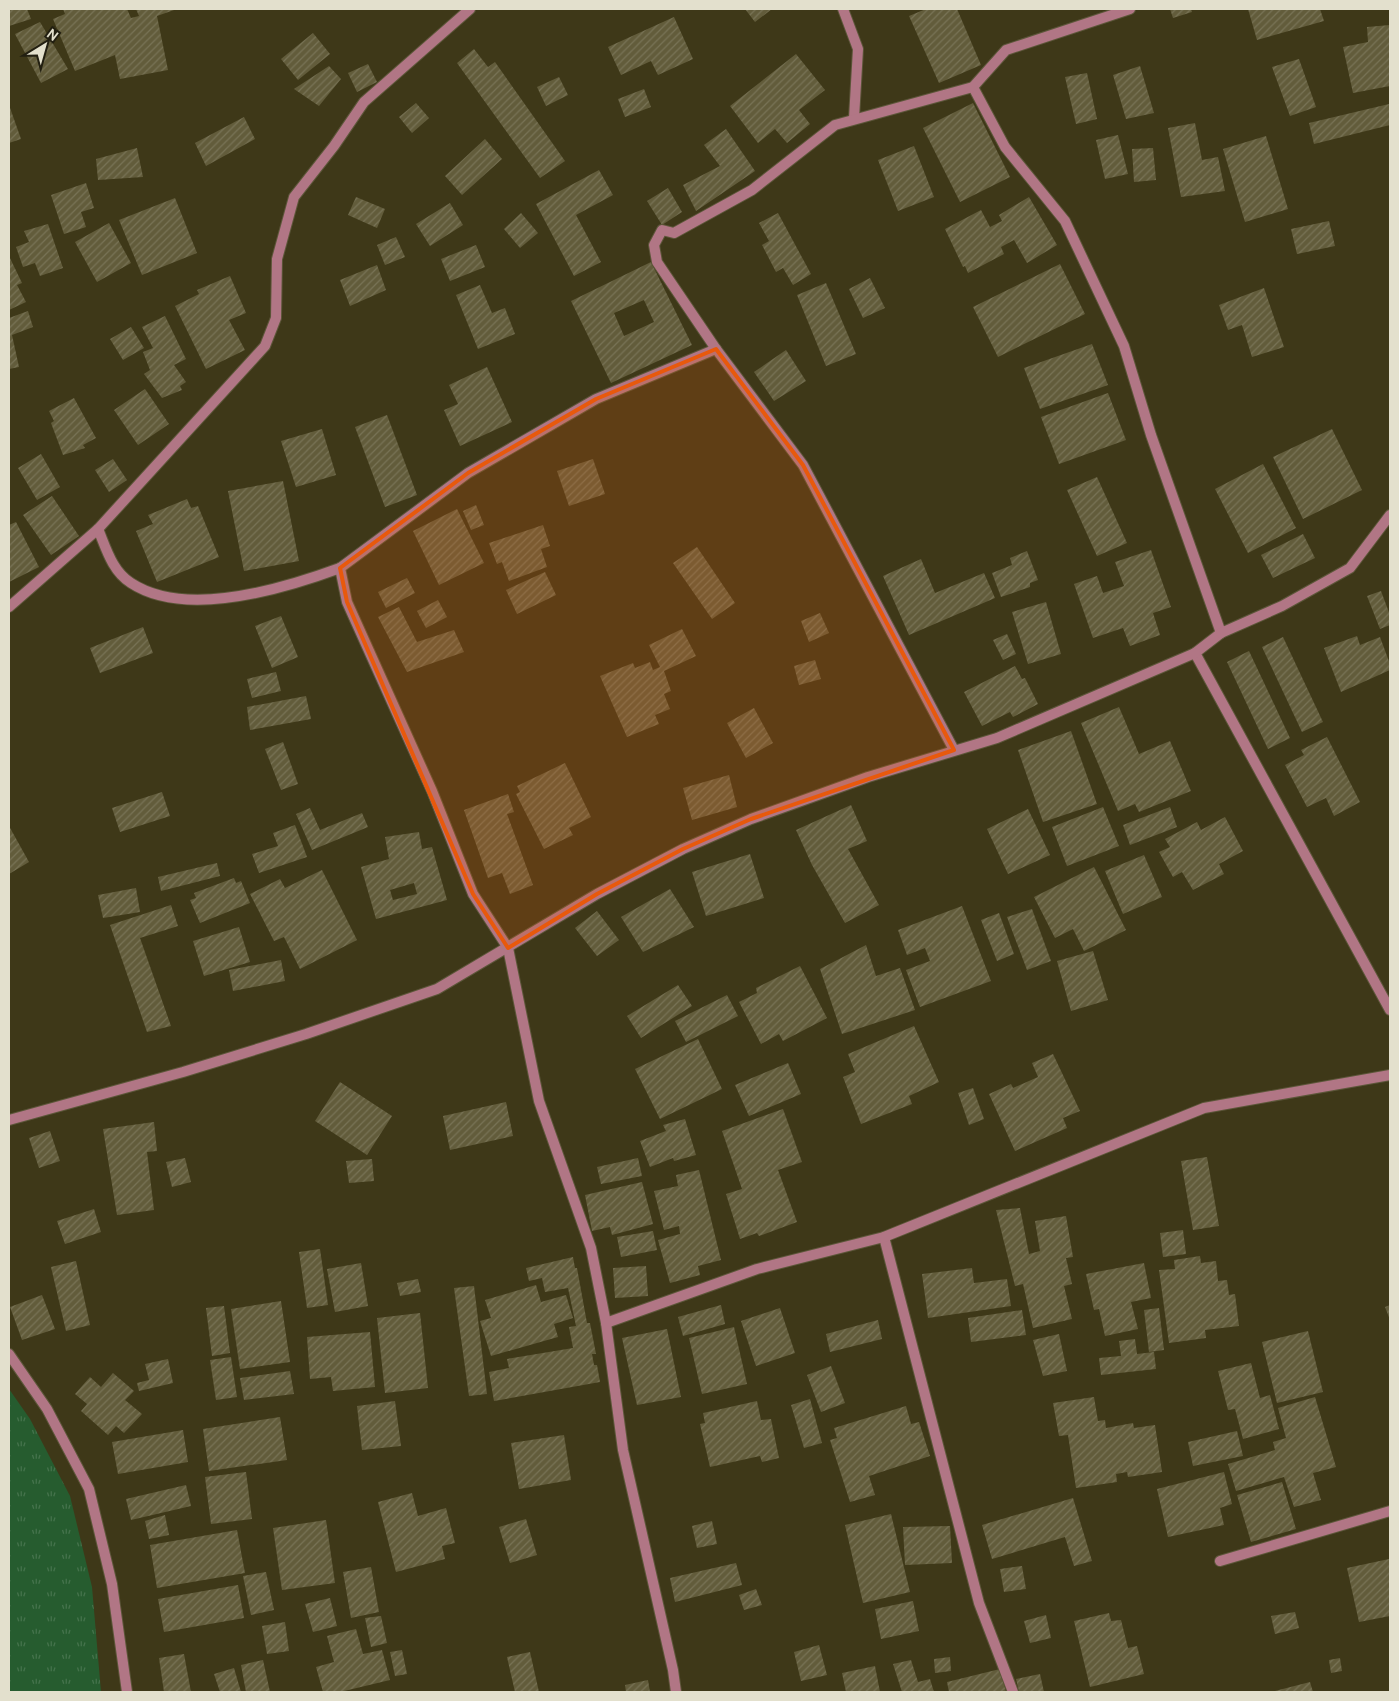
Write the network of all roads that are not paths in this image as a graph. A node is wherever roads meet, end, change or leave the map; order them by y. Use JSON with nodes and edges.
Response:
{"nodes":[{"id":1,"x":470,"y":9,"type":"edge"},
{"id":2,"x":843,"y":9,"type":"edge"},
{"id":3,"x":1130,"y":9,"type":"edge"},
{"id":4,"x":974,"y":87,"type":"junction"},
{"id":5,"x":854,"y":118,"type":"junction"},
{"id":6,"x":716,"y":349,"type":"junction"},
{"id":7,"x":1390,"y":515,"type":"edge"},
{"id":8,"x":98,"y":529,"type":"junction"},
{"id":9,"x":340,"y":568,"type":"junction"},
{"id":10,"x":9,"y":606,"type":"edge"},
{"id":11,"x":1221,"y":633,"type":"junction"},
{"id":12,"x":1195,"y":653,"type":"junction"},
{"id":13,"x":954,"y":750,"type":"junction"},
{"id":14,"x":508,"y":948,"type":"junction"},
{"id":15,"x":1390,"y":1010,"type":"edge"},
{"id":16,"x":1390,"y":1075,"type":"edge"},
{"id":17,"x":9,"y":1120,"type":"edge"},
{"id":18,"x":884,"y":1237,"type":"junction"},
{"id":19,"x":606,"y":1323,"type":"junction"},
{"id":20,"x":9,"y":1354,"type":"edge"},
{"id":21,"x":1390,"y":1511,"type":"edge"},
{"id":22,"x":1220,"y":1561,"type":"dead end"},
{"id":23,"x":127,"y":1692,"type":"edge"},
{"id":24,"x":676,"y":1692,"type":"edge"},
{"id":25,"x":1013,"y":1692,"type":"edge"}],
"edges":[{"from":1,"to":8,"type":"street"},
{"from":2,"to":5,"type":"street"},
{"from":3,"to":4,"type":"street"},
{"from":4,"to":5,"type":"street"},
{"from":4,"to":11,"type":"street"},
{"from":5,"to":6,"type":"street"},
{"from":6,"to":9,"type":"street"},
{"from":6,"to":13,"type":"street"},
{"from":7,"to":11,"type":"street"},
{"from":8,"to":9,"type":"street"},
{"from":8,"to":10,"type":"street"},
{"from":9,"to":14,"type":"street"},
{"from":11,"to":12,"type":"street"},
{"from":12,"to":13,"type":"street"},
{"from":12,"to":15,"type":"street"},
{"from":13,"to":14,"type":"street"},
{"from":14,"to":17,"type":"street"},
{"from":14,"to":19,"type":"street"},
{"from":16,"to":18,"type":"street"},
{"from":18,"to":19,"type":"street"},
{"from":18,"to":25,"type":"street"},
{"from":19,"to":24,"type":"street"},
{"from":20,"to":23,"type":"street"},
{"from":21,"to":22,"type":"street"}]}
